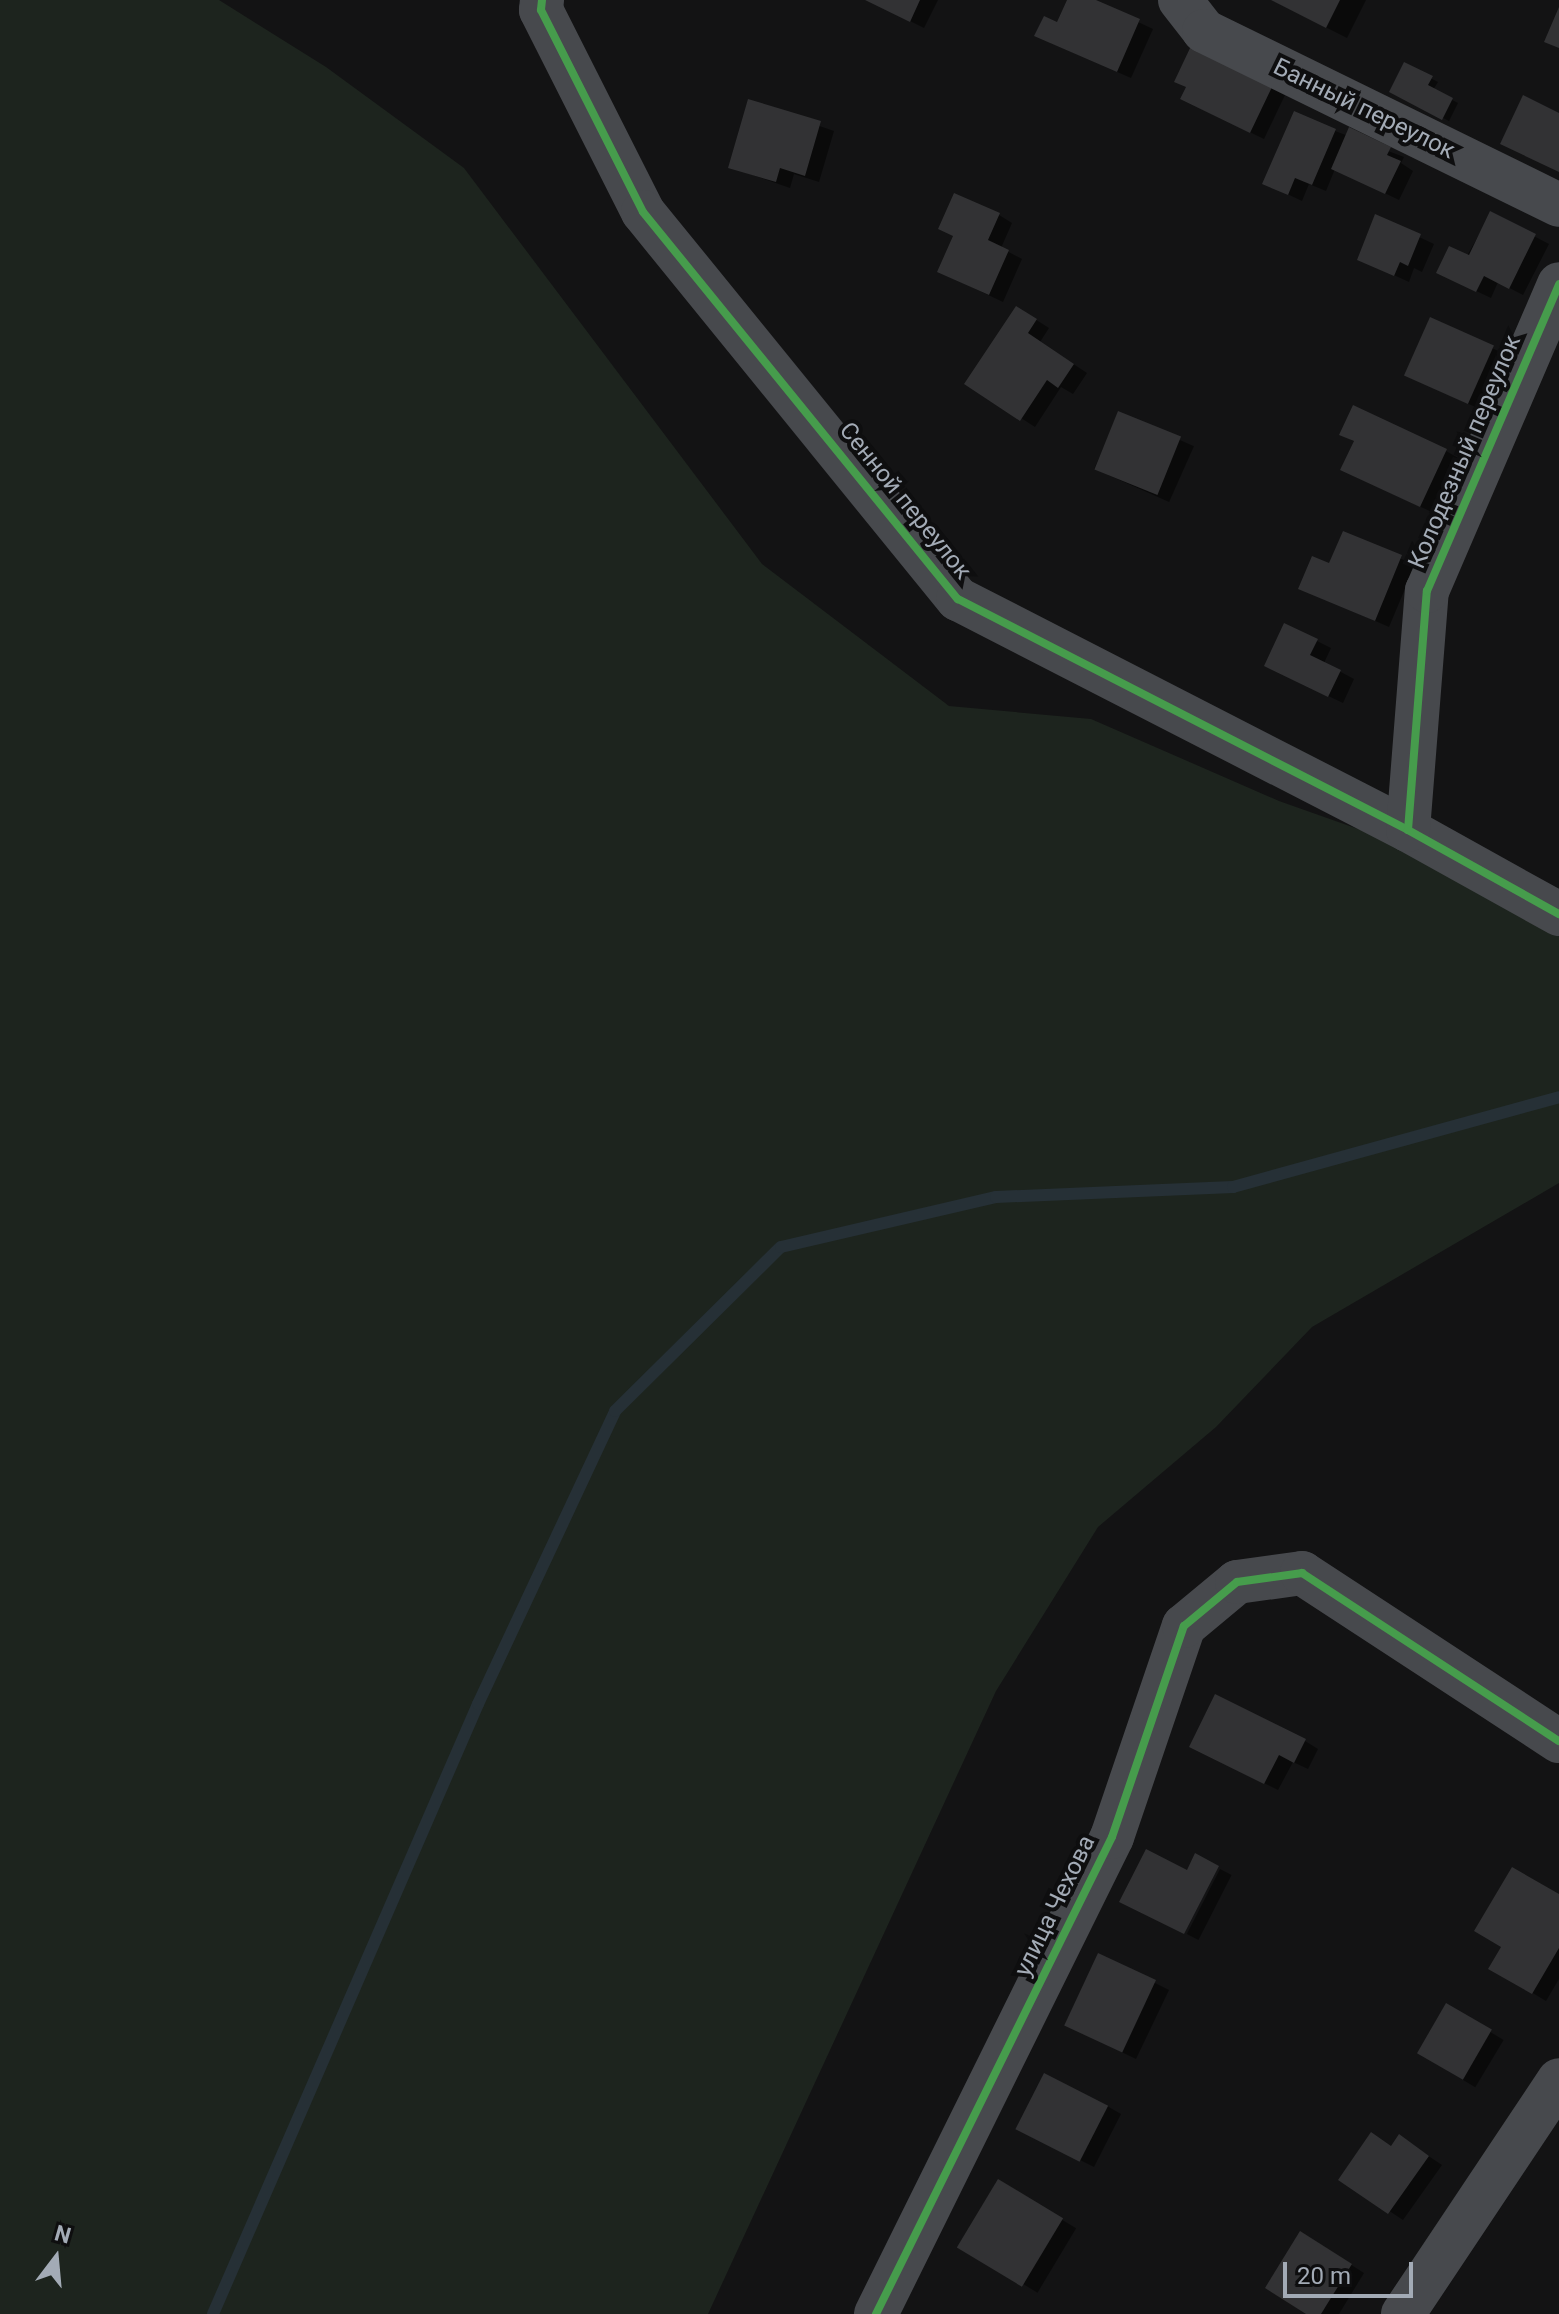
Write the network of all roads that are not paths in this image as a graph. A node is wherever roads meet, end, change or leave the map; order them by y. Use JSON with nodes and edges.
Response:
{"nodes":[{"id":1,"x":1180,"y":0,"type":"edge"},
{"id":2,"x":541,"y":5,"type":"edge"},
{"id":3,"x":1559,"y":205,"type":"edge"},
{"id":4,"x":1559,"y":284,"type":"edge"},
{"id":5,"x":1408,"y":830,"type":"junction"},
{"id":6,"x":1559,"y":914,"type":"edge"},
{"id":7,"x":1559,"y":1741,"type":"edge"},
{"id":8,"x":1559,"y":2080,"type":"edge"},
{"id":9,"x":876,"y":2314,"type":"edge"},
{"id":10,"x":1403,"y":2314,"type":"edge"}],
"edges":[{"from":1,"to":3,"type":"street","name":"Банный переулок"},
{"from":2,"to":5,"type":"street","name":"Сенной переулок"},
{"from":4,"to":5,"type":"street","name":"Колодезный переулок"},
{"from":5,"to":6,"type":"street","name":"Сенной переулок"},
{"from":7,"to":9,"type":"street","name":"улица Чехова"},
{"from":8,"to":10,"type":"street"}]}
